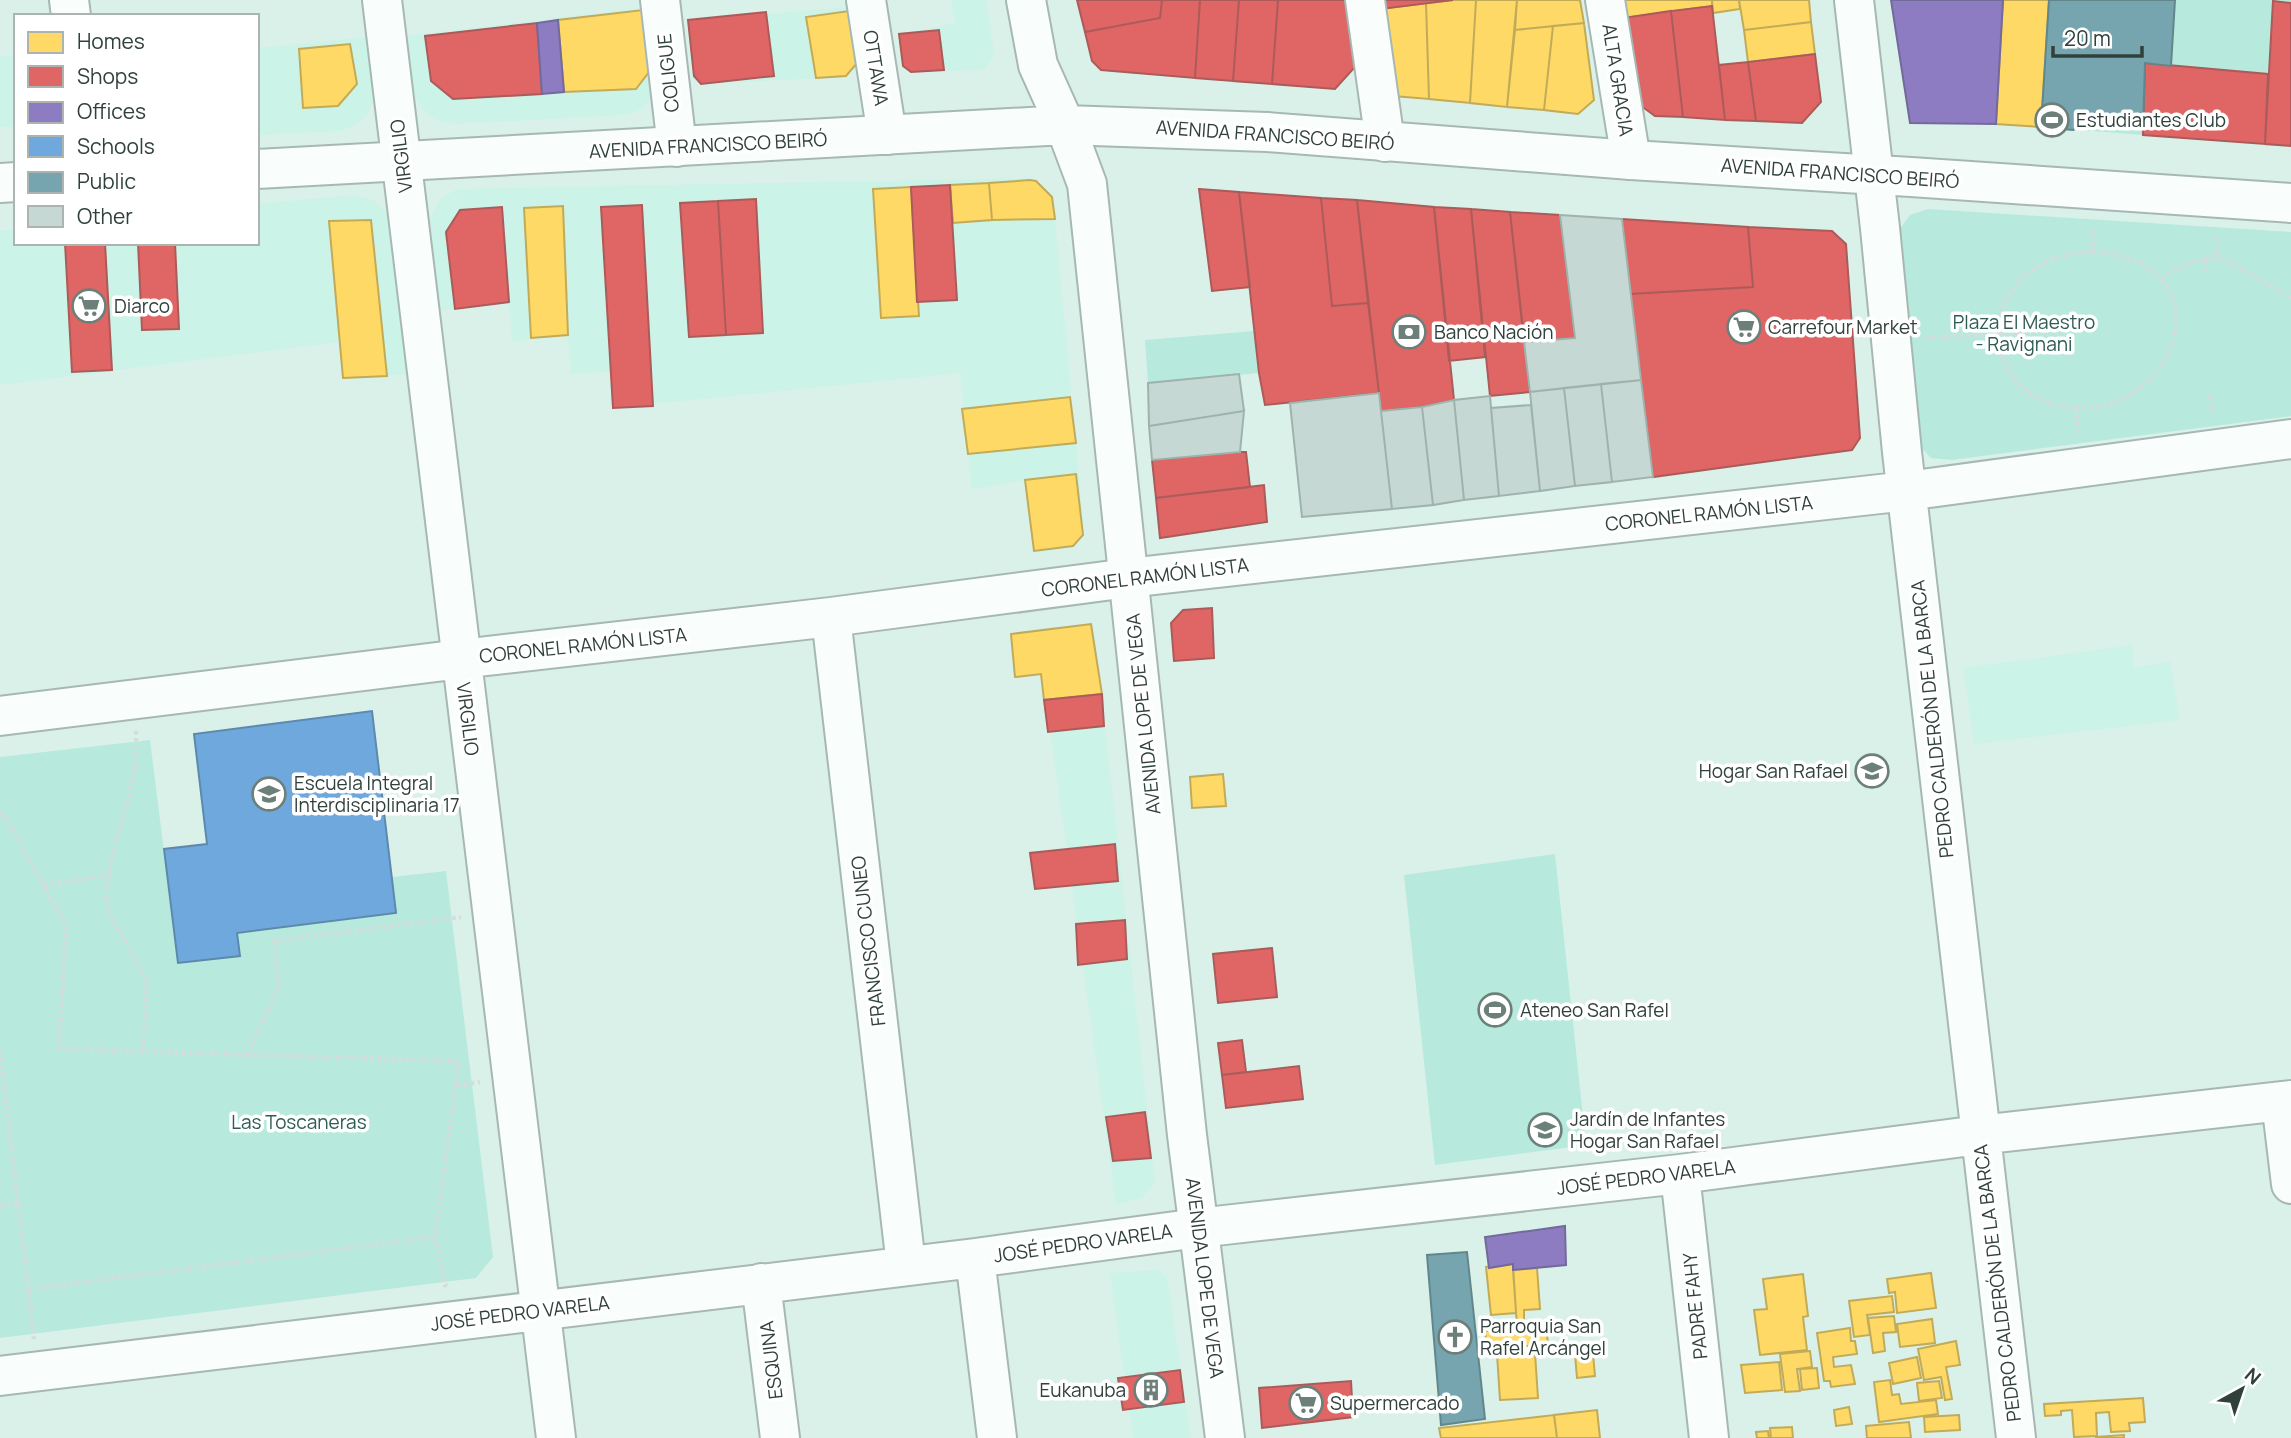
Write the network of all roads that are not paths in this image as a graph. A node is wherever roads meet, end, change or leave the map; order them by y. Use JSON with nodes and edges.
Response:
{"nodes":[{"id":1,"x":382,"y":0,"type":"edge"},
{"id":2,"x":660,"y":0,"type":"edge"},
{"id":3,"x":866,"y":0,"type":"edge"},
{"id":4,"x":1026,"y":0,"type":"edge"},
{"id":5,"x":1365,"y":0,"type":"edge"},
{"id":6,"x":1605,"y":0,"type":"edge"},
{"id":7,"x":1854,"y":0,"type":"edge"},
{"id":8,"x":1065,"y":125,"type":"junction"},
{"id":9,"x":887,"y":135,"type":"junction"},
{"id":10,"x":1385,"y":142,"type":"junction"},
{"id":11,"x":677,"y":146,"type":"junction"},
{"id":12,"x":1631,"y":160,"type":"junction"},
{"id":13,"x":402,"y":162,"type":"junction"},
{"id":14,"x":259,"y":169,"type":"edge"},
{"id":15,"x":1875,"y":175,"type":"junction"},
{"id":16,"x":2291,"y":203,"type":"edge"},
{"id":17,"x":2291,"y":439,"type":"edge"},
{"id":18,"x":1906,"y":491,"type":"junction"},
{"id":19,"x":1128,"y":578,"type":"junction"},
{"id":20,"x":831,"y":617,"type":"junction"},
{"id":21,"x":461,"y":659,"type":"junction"},
{"id":22,"x":0,"y":716,"type":"edge"},
{"id":23,"x":2286,"y":1101,"type":"edge"},
{"id":24,"x":1979,"y":1135,"type":"junction"},
{"id":25,"x":1680,"y":1174,"type":"junction"},
{"id":26,"x":2291,"y":1184,"type":"edge"},
{"id":27,"x":1198,"y":1228,"type":"junction"},
{"id":28,"x":975,"y":1258,"type":"junction"},
{"id":29,"x":906,"y":1265,"type":"junction"},
{"id":30,"x":761,"y":1283,"type":"junction"},
{"id":31,"x":541,"y":1310,"type":"junction"},
{"id":32,"x":0,"y":1377,"type":"edge"},
{"id":33,"x":556,"y":1438,"type":"edge"},
{"id":34,"x":780,"y":1438,"type":"edge"},
{"id":35,"x":997,"y":1438,"type":"edge"},
{"id":36,"x":1225,"y":1438,"type":"edge"},
{"id":37,"x":1710,"y":1438,"type":"edge"},
{"id":38,"x":2016,"y":1438,"type":"edge"}],
"edges":[{"from":1,"to":13,"type":"street","name":"VIRGILIO"},
{"from":2,"to":11,"type":"street","name":"COLIGUE"},
{"from":3,"to":9,"type":"street","name":"OTTAWA"},
{"from":4,"to":8,"type":"street","name":"AVENIDA LOPE DE VEGA"},
{"from":5,"to":10,"type":"street"},
{"from":6,"to":12,"type":"street","name":"ALTA GRACIA"},
{"from":7,"to":15,"type":"street","name":"PEDRO CALDERÓN DE LA BARCA"},
{"from":8,"to":9,"type":"street","name":"AVENIDA FRANCISCO BEIRÓ"},
{"from":8,"to":10,"type":"street","name":"AVENIDA FRANCISCO BEIRÓ"},
{"from":8,"to":19,"type":"street","name":"AVENIDA LOPE DE VEGA"},
{"from":9,"to":11,"type":"street","name":"AVENIDA FRANCISCO BEIRÓ"},
{"from":10,"to":12,"type":"street","name":"AVENIDA FRANCISCO BEIRÓ"},
{"from":11,"to":13,"type":"street","name":"AVENIDA FRANCISCO BEIRÓ"},
{"from":12,"to":15,"type":"street","name":"AVENIDA FRANCISCO BEIRÓ"},
{"from":13,"to":14,"type":"street","name":"AVENIDA FRANCISCO BEIRÓ"},
{"from":13,"to":21,"type":"street","name":"VIRGILIO"},
{"from":15,"to":16,"type":"street","name":"AVENIDA FRANCISCO BEIRÓ"},
{"from":15,"to":18,"type":"street","name":"PEDRO CALDERÓN DE LA BARCA"},
{"from":17,"to":18,"type":"street","name":"CORONEL RAMÓN LISTA"},
{"from":18,"to":19,"type":"street","name":"CORONEL RAMÓN LISTA"},
{"from":18,"to":24,"type":"street","name":"PEDRO CALDERÓN DE LA BARCA"},
{"from":19,"to":20,"type":"street","name":"CORONEL RAMÓN LISTA"},
{"from":19,"to":27,"type":"street","name":"AVENIDA LOPE DE VEGA"},
{"from":20,"to":21,"type":"street","name":"CORONEL RAMÓN LISTA"},
{"from":20,"to":29,"type":"street","name":"FRANCISCO CUNEO"},
{"from":21,"to":22,"type":"street","name":"CORONEL RAMÓN LISTA"},
{"from":21,"to":31,"type":"street","name":"VIRGILIO"},
{"from":23,"to":24,"type":"street","name":"JOSÉ PEDRO VARELA"},
{"from":23,"to":26,"type":"street"},
{"from":24,"to":25,"type":"street","name":"JOSÉ PEDRO VARELA"},
{"from":24,"to":38,"type":"street","name":"PEDRO CALDERÓN DE LA BARCA"},
{"from":25,"to":27,"type":"street","name":"JOSÉ PEDRO VARELA"},
{"from":25,"to":37,"type":"street","name":"PADRE FAHY"},
{"from":27,"to":28,"type":"street","name":"JOSÉ PEDRO VARELA"},
{"from":27,"to":36,"type":"street","name":"AVENIDA LOPE DE VEGA"},
{"from":28,"to":29,"type":"street","name":"JOSÉ PEDRO VARELA"},
{"from":28,"to":35,"type":"street"},
{"from":29,"to":30,"type":"street","name":"JOSÉ PEDRO VARELA"},
{"from":30,"to":31,"type":"street","name":"JOSÉ PEDRO VARELA"},
{"from":30,"to":34,"type":"street","name":"ESQUINA"},
{"from":31,"to":32,"type":"street","name":"JOSÉ PEDRO VARELA"},
{"from":31,"to":33,"type":"street","name":"VIRGILIO"}]}
